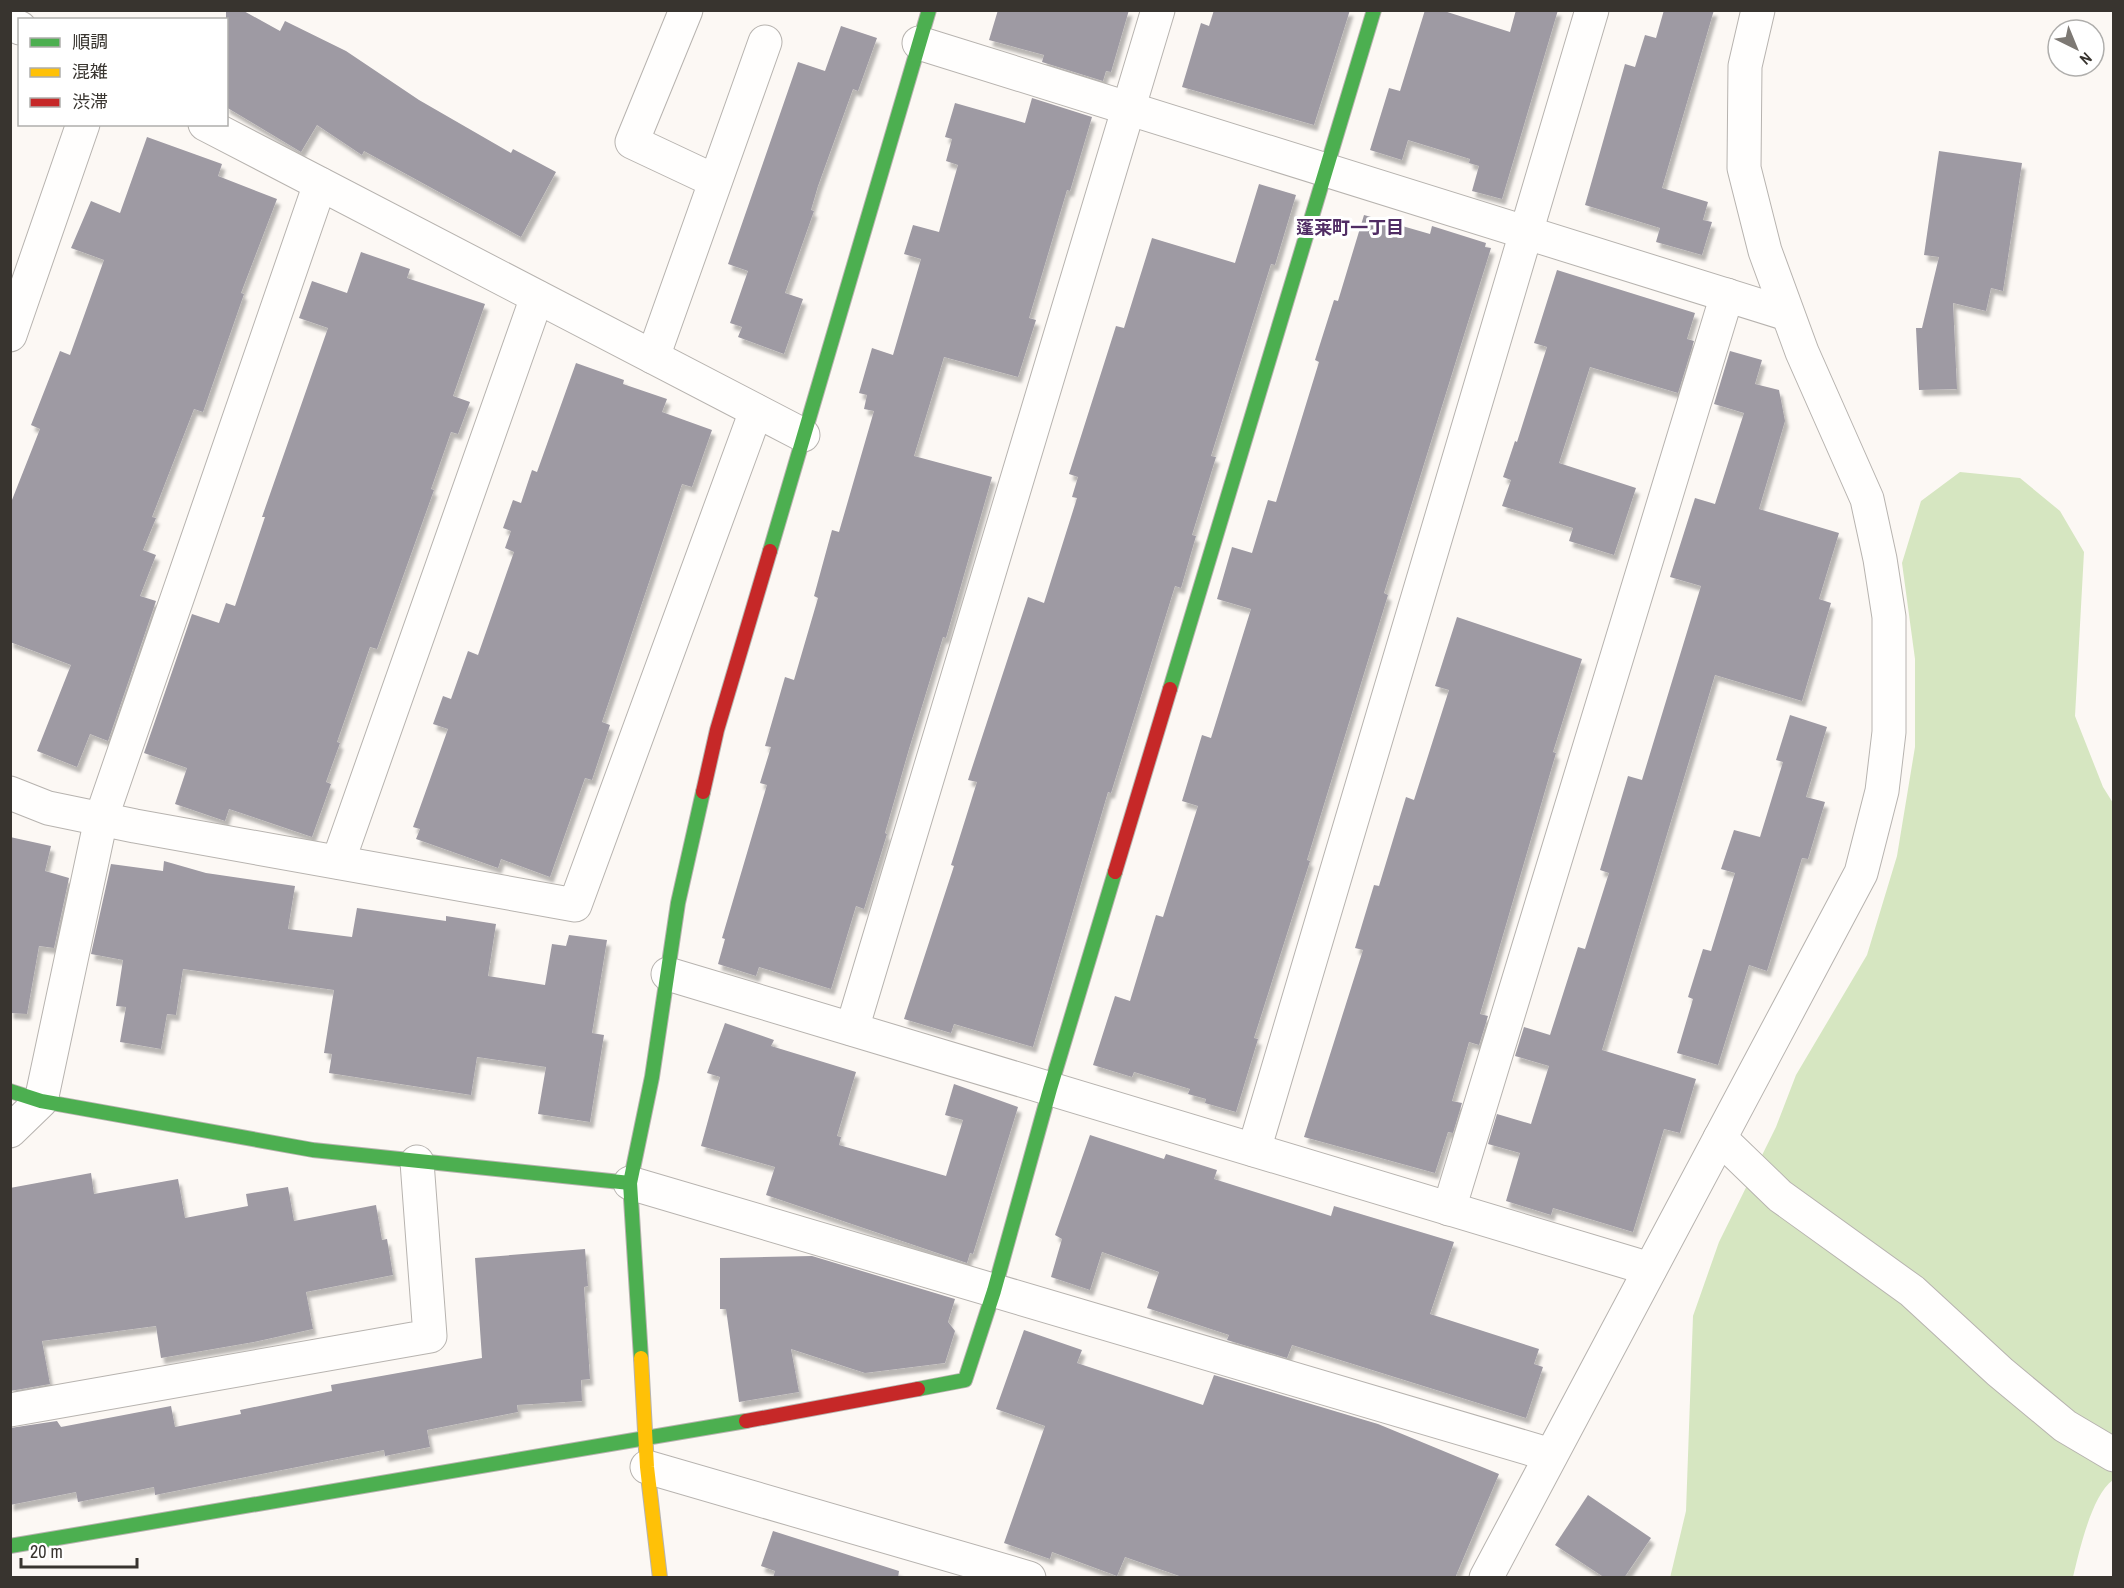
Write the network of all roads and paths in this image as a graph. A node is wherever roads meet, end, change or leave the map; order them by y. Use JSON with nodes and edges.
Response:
{"nodes":[{"id":1,"x":686,"y":10,"type":"edge"},
{"id":2,"x":929,"y":10,"type":"edge"},
{"id":3,"x":1158,"y":10,"type":"edge"},
{"id":4,"x":1374,"y":10,"type":"edge"},
{"id":5,"x":1592,"y":10,"type":"edge"},
{"id":6,"x":1758,"y":10,"type":"edge"},
{"id":7,"x":765,"y":42,"type":"dead end"},
{"id":8,"x":919,"y":43,"type":"junction"},
{"id":9,"x":1128,"y":108,"type":"junction"},
{"id":10,"x":82,"y":126,"type":"edge"},
{"id":11,"x":209,"y":126,"type":"edge"},
{"id":12,"x":1326,"y":170,"type":"junction"},
{"id":13,"x":716,"y":181,"type":"junction"},
{"id":14,"x":320,"y":184,"type":"junction"},
{"id":15,"x":1526,"y":232,"type":"junction"},
{"id":16,"x":1726,"y":295,"type":"junction"},
{"id":17,"x":537,"y":297,"type":"junction"},
{"id":18,"x":1787,"y":314,"type":"junction"},
{"id":19,"x":10,"y":335,"type":"edge"},
{"id":20,"x":653,"y":357,"type":"junction"},
{"id":21,"x":756,"y":411,"type":"junction"},
{"id":22,"x":803,"y":435,"type":"junction"},
{"id":23,"x":10,"y":793,"type":"edge"},
{"id":24,"x":101,"y":819,"type":"junction"},
{"id":25,"x":338,"y":862,"type":"junction"},
{"id":26,"x":668,"y":974,"type":"junction"},
{"id":27,"x":852,"y":1029,"type":"junction"},
{"id":28,"x":1050,"y":1089,"type":"junction"},
{"id":29,"x":26,"y":1096,"type":"edge"},
{"id":30,"x":10,"y":1131,"type":"edge"},
{"id":31,"x":1720,"y":1138,"type":"junction"},
{"id":32,"x":1254,"y":1150,"type":"junction"},
{"id":33,"x":417,"y":1162,"type":"junction"},
{"id":34,"x":630,"y":1184,"type":"junction"},
{"id":35,"x":1449,"y":1209,"type":"junction"},
{"id":36,"x":1650,"y":1269,"type":"junction"},
{"id":37,"x":994,"y":1291,"type":"junction"},
{"id":38,"x":10,"y":1410,"type":"edge"},
{"id":39,"x":647,"y":1453,"type":"junction"},
{"id":40,"x":1551,"y":1455,"type":"junction"},
{"id":41,"x":2114,"y":1455,"type":"edge"},
{"id":42,"x":10,"y":1546,"type":"edge"},
{"id":43,"x":660,"y":1578,"type":"edge"},
{"id":44,"x":1029,"y":1578,"type":"edge"},
{"id":45,"x":1486,"y":1578,"type":"edge"}],
"edges":[{"from":1,"to":13,"type":"street"},
{"from":2,"to":8,"type":"street"},
{"from":3,"to":9,"type":"street"},
{"from":4,"to":12,"type":"street"},
{"from":5,"to":15,"type":"street"},
{"from":6,"to":18,"type":"street"},
{"from":7,"to":13,"type":"street"},
{"from":8,"to":9,"type":"street"},
{"from":8,"to":22,"type":"street"},
{"from":9,"to":12,"type":"street"},
{"from":9,"to":27,"type":"street"},
{"from":10,"to":19,"type":"street"},
{"from":11,"to":14,"type":"street"},
{"from":12,"to":15,"type":"street"},
{"from":12,"to":28,"type":"street"},
{"from":13,"to":20,"type":"street"},
{"from":14,"to":17,"type":"street"},
{"from":14,"to":24,"type":"street"},
{"from":15,"to":16,"type":"street"},
{"from":15,"to":32,"type":"street"},
{"from":16,"to":18,"type":"street"},
{"from":16,"to":35,"type":"street"},
{"from":17,"to":20,"type":"street"},
{"from":17,"to":25,"type":"street"},
{"from":18,"to":31,"type":"street"},
{"from":20,"to":21,"type":"street"},
{"from":21,"to":22,"type":"street"},
{"from":21,"to":25,"type":"street"},
{"from":22,"to":26,"type":"street"},
{"from":23,"to":24,"type":"street"},
{"from":24,"to":25,"type":"street"},
{"from":24,"to":29,"type":"street"},
{"from":26,"to":27,"type":"street"},
{"from":26,"to":34,"type":"street"},
{"from":27,"to":28,"type":"street"},
{"from":28,"to":32,"type":"street"},
{"from":28,"to":37,"type":"street"},
{"from":29,"to":30,"type":"street"},
{"from":29,"to":33,"type":"street"},
{"from":31,"to":36,"type":"street"},
{"from":31,"to":41,"type":"street"},
{"from":32,"to":35,"type":"street"},
{"from":33,"to":34,"type":"street"},
{"from":33,"to":38,"type":"street"},
{"from":34,"to":37,"type":"street"},
{"from":34,"to":39,"type":"street"},
{"from":35,"to":36,"type":"street"},
{"from":36,"to":40,"type":"street"},
{"from":37,"to":39,"type":"street"},
{"from":37,"to":40,"type":"street"},
{"from":39,"to":42,"type":"street"},
{"from":39,"to":43,"type":"street"},
{"from":39,"to":44,"type":"street"},
{"from":40,"to":45,"type":"street"}]}
